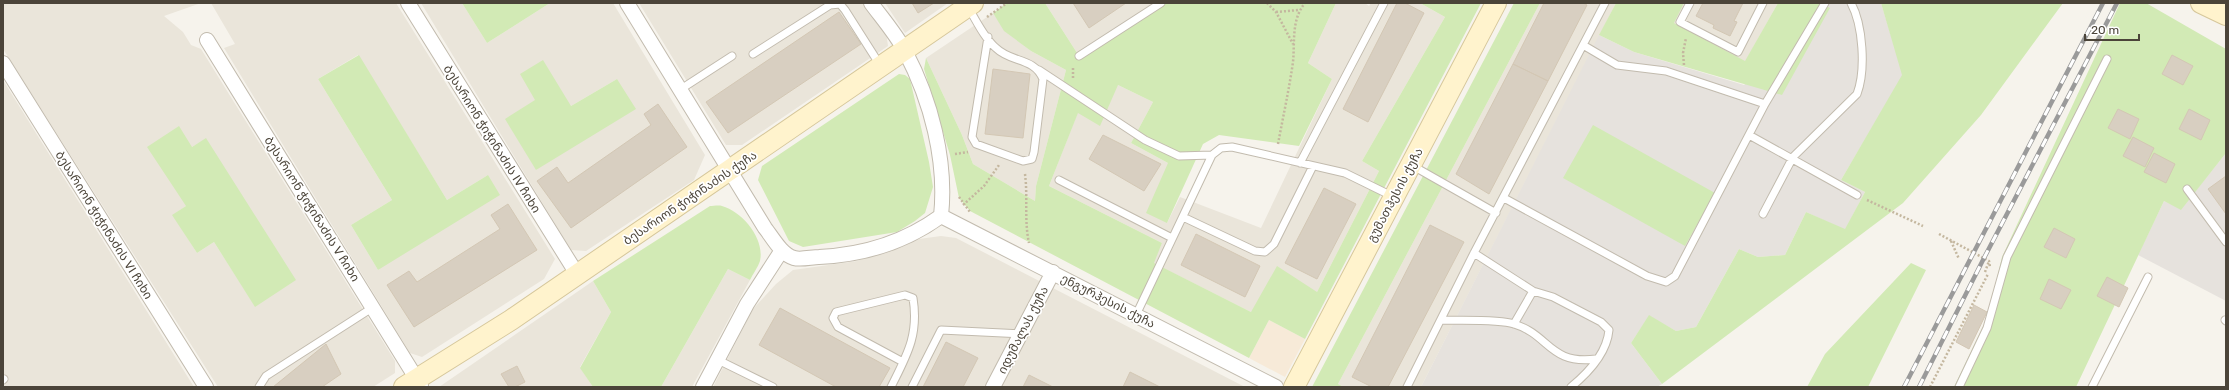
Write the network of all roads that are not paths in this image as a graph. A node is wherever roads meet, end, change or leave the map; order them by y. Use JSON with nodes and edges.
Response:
{"nodes":[{"id":1,"x":408,"y":3,"type":"edge"},
{"id":2,"x":627,"y":3,"type":"edge"},
{"id":3,"x":871,"y":3,"type":"edge"},
{"id":4,"x":1161,"y":3,"type":"edge"},
{"id":5,"x":1384,"y":3,"type":"edge"},
{"id":6,"x":1496,"y":3,"type":"edge"},
{"id":7,"x":1605,"y":3,"type":"edge"},
{"id":8,"x":1690,"y":3,"type":"edge"},
{"id":9,"x":1763,"y":3,"type":"edge"},
{"id":10,"x":1825,"y":3,"type":"edge"},
{"id":11,"x":1851,"y":3,"type":"edge"},
{"id":12,"x":2202,"y":3,"type":"edge"},
{"id":13,"x":970,"y":5,"type":"edge"},
{"id":14,"x":2226,"y":15,"type":"edge"},
{"id":15,"x":988,"y":37,"type":"junction"},
{"id":16,"x":207,"y":40,"type":"dead end"},
{"id":17,"x":1583,"y":45,"type":"junction"},
{"id":18,"x":904,"y":50,"type":"junction"},
{"id":19,"x":753,"y":54,"type":"dead end"},
{"id":20,"x":732,"y":56,"type":"dead end"},
{"id":21,"x":1079,"y":56,"type":"dead end"},
{"id":22,"x":2106,"y":59,"type":"dead end"},
{"id":23,"x":3,"y":63,"type":"edge"},
{"id":24,"x":881,"y":66,"type":"junction"},
{"id":25,"x":1039,"y":70,"type":"junction"},
{"id":26,"x":681,"y":89,"type":"junction"},
{"id":27,"x":1765,"y":104,"type":"junction"},
{"id":28,"x":1749,"y":135,"type":"junction"},
{"id":29,"x":1212,"y":155,"type":"junction"},
{"id":30,"x":1792,"y":159,"type":"junction"},
{"id":31,"x":1300,"y":163,"type":"junction"},
{"id":32,"x":1411,"y":165,"type":"junction"},
{"id":33,"x":1313,"y":166,"type":"junction"},
{"id":34,"x":731,"y":170,"type":"junction"},
{"id":35,"x":1059,"y":180,"type":"dead end"},
{"id":36,"x":2187,"y":190,"type":"dead end"},
{"id":37,"x":1857,"y":195,"type":"road end"},
{"id":38,"x":1394,"y":197,"type":"junction"},
{"id":39,"x":1504,"y":198,"type":"junction"},
{"id":40,"x":1496,"y":213,"type":"junction"},
{"id":41,"x":1763,"y":214,"type":"dead end"},
{"id":42,"x":941,"y":216,"type":"junction"},
{"id":43,"x":1183,"y":217,"type":"junction"},
{"id":44,"x":1172,"y":238,"type":"junction"},
{"id":45,"x":2226,"y":242,"type":"edge"},
{"id":46,"x":782,"y":250,"type":"junction"},
{"id":47,"x":1474,"y":252,"type":"junction"},
{"id":48,"x":1053,"y":272,"type":"junction"},
{"id":49,"x":577,"y":274,"type":"junction"},
{"id":50,"x":2148,"y":277,"type":"dead end"},
{"id":51,"x":1533,"y":291,"type":"junction"},
{"id":52,"x":372,"y":308,"type":"junction"},
{"id":53,"x":1136,"y":315,"type":"junction"},
{"id":54,"x":1440,"y":320,"type":"junction"},
{"id":55,"x":1514,"y":324,"type":"junction"},
{"id":56,"x":1021,"y":334,"type":"junction"},
{"id":57,"x":1596,"y":359,"type":"junction"},
{"id":58,"x":718,"y":360,"type":"junction"},
{"id":59,"x":903,"y":362,"type":"junction"},
{"id":60,"x":414,"y":384,"type":"edge"},
{"id":61,"x":206,"y":387,"type":"edge"},
{"id":62,"x":259,"y":387,"type":"edge"},
{"id":63,"x":703,"y":387,"type":"edge"},
{"id":64,"x":773,"y":387,"type":"edge"},
{"id":65,"x":890,"y":387,"type":"edge"},
{"id":66,"x":912,"y":387,"type":"edge"},
{"id":67,"x":993,"y":387,"type":"edge"},
{"id":68,"x":1276,"y":387,"type":"edge"},
{"id":69,"x":1294,"y":387,"type":"edge"},
{"id":70,"x":1407,"y":387,"type":"edge"},
{"id":71,"x":1571,"y":387,"type":"edge"},
{"id":72,"x":1959,"y":387,"type":"edge"},
{"id":73,"x":2092,"y":387,"type":"edge"}],
"edges":[{"from":1,"to":49,"type":"street","name":"ბესარიონ ჭიჭინაძის IV ჩიხი"},
{"from":2,"to":26,"type":"street"},
{"from":3,"to":18,"type":"street"},
{"from":4,"to":21,"type":"lane"},
{"from":5,"to":31,"type":"lane"},
{"from":6,"to":32,"type":"street","name":"გუმათჰესის ქუჩა"},
{"from":7,"to":17,"type":"lane"},
{"from":8,"to":9,"type":"lane"},
{"from":10,"to":27,"type":"lane"},
{"from":11,"to":30,"type":"lane"},
{"from":12,"to":14,"type":"street"},
{"from":13,"to":15,"type":"lane"},
{"from":13,"to":18,"type":"street","name":"ბესარიონ ჭიჭინაძის ქუჩა"},
{"from":15,"to":25,"type":"lane"},
{"from":15,"to":25,"type":"lane"},
{"from":16,"to":52,"type":"street","name":"ბესარიონ ჭიჭინაძის V ჩიხი"},
{"from":17,"to":27,"type":"lane"},
{"from":17,"to":39,"type":"lane"},
{"from":18,"to":24,"type":"street","name":"ბესარიონ ჭიჭინაძის ქუჩა"},
{"from":18,"to":42,"type":"street"},
{"from":19,"to":24,"type":"lane"},
{"from":20,"to":26,"type":"lane"},
{"from":22,"to":72,"type":"lane"},
{"from":23,"to":61,"type":"street","name":"ბესარიონ ჭიჭინაძის VI ჩიხი"},
{"from":24,"to":34,"type":"street","name":"ბესარიონ ჭიჭინაძის ქუჩა"},
{"from":25,"to":29,"type":"lane"},
{"from":26,"to":34,"type":"street"},
{"from":27,"to":28,"type":"lane"},
{"from":28,"to":30,"type":"lane"},
{"from":28,"to":39,"type":"lane"},
{"from":29,"to":31,"type":"lane"},
{"from":29,"to":43,"type":"lane"},
{"from":30,"to":37,"type":"lane"},
{"from":30,"to":41,"type":"lane"},
{"from":31,"to":33,"type":"lane"},
{"from":32,"to":38,"type":"street","name":"გუმათჰესის ქუჩა"},
{"from":32,"to":40,"type":"lane"},
{"from":33,"to":38,"type":"lane"},
{"from":33,"to":43,"type":"lane"},
{"from":34,"to":46,"type":"street"},
{"from":34,"to":49,"type":"street","name":"ბესარიონ ჭიჭინაძის ქუჩა"},
{"from":35,"to":44,"type":"lane"},
{"from":36,"to":45,"type":"lane"},
{"from":38,"to":69,"type":"street","name":"გუმათჰესის ქუჩა"},
{"from":39,"to":40,"type":"lane"},
{"from":40,"to":47,"type":"lane"},
{"from":42,"to":46,"type":"street"},
{"from":42,"to":48,"type":"street","name":"ენგურჰესის ქუჩა"},
{"from":43,"to":44,"type":"lane"},
{"from":44,"to":53,"type":"lane"},
{"from":46,"to":58,"type":"street"},
{"from":47,"to":51,"type":"lane"},
{"from":47,"to":54,"type":"lane"},
{"from":48,"to":53,"type":"street","name":"ენგურჰესის ქუჩა"},
{"from":48,"to":56,"type":"street","name":"იდუმალას ქუჩა"},
{"from":49,"to":60,"type":"street","name":"ბესარიონ ჭიჭინაძის ქუჩა"},
{"from":50,"to":73,"type":"lane"},
{"from":51,"to":55,"type":"lane"},
{"from":51,"to":57,"type":"lane"},
{"from":52,"to":60,"type":"street","name":"ბესარიონ ჭიჭინაძის V ჩიხი"},
{"from":52,"to":62,"type":"lane"},
{"from":53,"to":68,"type":"street","name":"ენგურჰესის ქუჩა"},
{"from":54,"to":55,"type":"lane"},
{"from":54,"to":70,"type":"lane"},
{"from":55,"to":57,"type":"lane"},
{"from":56,"to":66,"type":"lane"},
{"from":56,"to":67,"type":"street","name":"იდუმალას ქუჩა"},
{"from":57,"to":71,"type":"lane"},
{"from":58,"to":63,"type":"street"},
{"from":58,"to":64,"type":"lane"},
{"from":59,"to":59,"type":"lane"},
{"from":59,"to":65,"type":"lane"}]}
